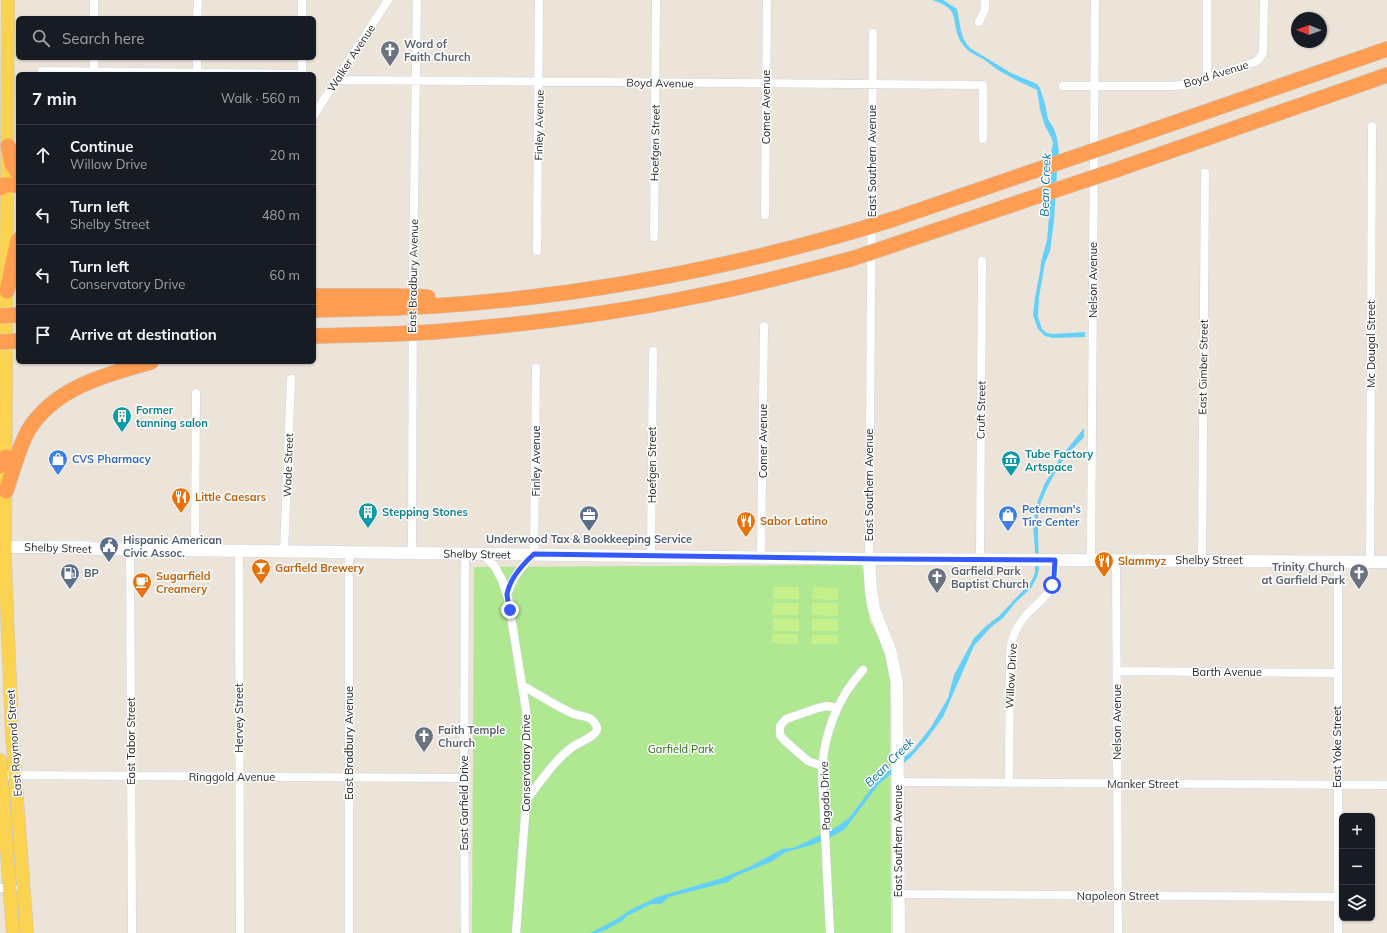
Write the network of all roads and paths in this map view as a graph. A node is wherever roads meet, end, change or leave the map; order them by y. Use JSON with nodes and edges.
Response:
{"nodes":[{"id":1,"x":8,"y":0,"type":"edge"},
{"id":2,"x":94,"y":0,"type":"edge"},
{"id":3,"x":198,"y":0,"type":"edge"},
{"id":4,"x":302,"y":0,"type":"edge"},
{"id":5,"x":388,"y":0,"type":"edge"},
{"id":6,"x":417,"y":0,"type":"edge"},
{"id":7,"x":539,"y":0,"type":"edge"},
{"id":8,"x":656,"y":0,"type":"edge"},
{"id":9,"x":767,"y":0,"type":"edge"},
{"id":10,"x":985,"y":0,"type":"edge"},
{"id":11,"x":1095,"y":0,"type":"edge"},
{"id":12,"x":1207,"y":0,"type":"edge"},
{"id":13,"x":1264,"y":0,"type":"edge"},
{"id":14,"x":94,"y":16,"type":"edge"},
{"id":15,"x":198,"y":16,"type":"edge"},
{"id":16,"x":302,"y":16,"type":"edge"},
{"id":17,"x":979,"y":22,"type":"dead end"},
{"id":18,"x":872,"y":33,"type":"dead end"},
{"id":19,"x":1387,"y":49,"type":"edge"},
{"id":20,"x":94,"y":60,"type":"edge"},
{"id":21,"x":197,"y":60,"type":"edge"},
{"id":22,"x":302,"y":60,"type":"edge"},
{"id":23,"x":94,"y":72,"type":"edge"},
{"id":24,"x":197,"y":72,"type":"edge"},
{"id":25,"x":302,"y":72,"type":"edge"},
{"id":26,"x":1387,"y":75,"type":"edge"},
{"id":27,"x":1207,"y":78,"type":"junction"},
{"id":28,"x":336,"y":80,"type":"junction"},
{"id":29,"x":416,"y":81,"type":"junction"},
{"id":30,"x":539,"y":82,"type":"junction"},
{"id":31,"x":656,"y":83,"type":"junction"},
{"id":32,"x":766,"y":84,"type":"junction"},
{"id":33,"x":872,"y":84,"type":"junction"},
{"id":34,"x":1063,"y":86,"type":"dead end"},
{"id":35,"x":1094,"y":86,"type":"junction"},
{"id":36,"x":316,"y":113,"type":"edge"},
{"id":37,"x":1372,"y":126,"type":"dead end"},
{"id":38,"x":983,"y":139,"type":"dead end"},
{"id":39,"x":8,"y":146,"type":"junction"},
{"id":40,"x":16,"y":170,"type":"edge"},
{"id":41,"x":1205,"y":173,"type":"dead end"},
{"id":42,"x":8,"y":186,"type":"edge"},
{"id":43,"x":765,"y":215,"type":"dead end"},
{"id":44,"x":654,"y":237,"type":"dead end"},
{"id":45,"x":16,"y":249,"type":"edge"},
{"id":46,"x":537,"y":251,"type":"dead end"},
{"id":47,"x":982,"y":261,"type":"dead end"},
{"id":48,"x":7,"y":291,"type":"junction"},
{"id":49,"x":316,"y":296,"type":"edge"},
{"id":50,"x":394,"y":302,"type":"junction"},
{"id":51,"x":316,"y":310,"type":"edge"},
{"id":52,"x":16,"y":315,"type":"edge"},
{"id":53,"x":0,"y":316,"type":"edge"},
{"id":54,"x":764,"y":326,"type":"dead end"},
{"id":55,"x":361,"y":335,"type":"junction"},
{"id":56,"x":316,"y":336,"type":"edge"},
{"id":57,"x":316,"y":340,"type":"edge"},
{"id":58,"x":16,"y":341,"type":"edge"},
{"id":59,"x":0,"y":342,"type":"edge"},
{"id":60,"x":653,"y":351,"type":"dead end"},
{"id":61,"x":144,"y":364,"type":"edge"},
{"id":62,"x":536,"y":368,"type":"dead end"},
{"id":63,"x":291,"y":379,"type":"dead end"},
{"id":64,"x":196,"y":393,"type":"dead end"},
{"id":65,"x":3,"y":462,"type":"edge"},
{"id":66,"x":6,"y":491,"type":"junction"},
{"id":67,"x":3,"y":547,"type":"edge"},
{"id":68,"x":130,"y":550,"type":"junction"},
{"id":69,"x":195,"y":550,"type":"junction"},
{"id":70,"x":239,"y":551,"type":"junction"},
{"id":71,"x":284,"y":551,"type":"junction"},
{"id":72,"x":349,"y":552,"type":"junction"},
{"id":73,"x":412,"y":553,"type":"junction"},
{"id":74,"x":465,"y":553,"type":"junction"},
{"id":75,"x":483,"y":554,"type":"junction"},
{"id":76,"x":534,"y":554,"type":"junction"},
{"id":77,"x":651,"y":555,"type":"junction"},
{"id":78,"x":762,"y":557,"type":"junction"},
{"id":79,"x":869,"y":558,"type":"junction"},
{"id":80,"x":980,"y":559,"type":"junction"},
{"id":81,"x":1052,"y":560,"type":"junction"},
{"id":82,"x":1091,"y":560,"type":"junction"},
{"id":83,"x":1116,"y":560,"type":"junction"},
{"id":84,"x":1202,"y":560,"type":"junction"},
{"id":85,"x":1338,"y":561,"type":"junction"},
{"id":86,"x":1370,"y":562,"type":"junction"},
{"id":87,"x":1387,"y":562,"type":"edge"},
{"id":88,"x":507,"y":595,"type":"junction"},
{"id":89,"x":4,"y":664,"type":"edge"},
{"id":90,"x":863,"y":670,"type":"dead end"},
{"id":91,"x":1117,"y":671,"type":"junction"},
{"id":92,"x":1337,"y":673,"type":"junction"},
{"id":93,"x":523,"y":686,"type":"junction"},
{"id":94,"x":838,"y":708,"type":"junction"},
{"id":95,"x":0,"y":760,"type":"edge"},
{"id":96,"x":822,"y":766,"type":"junction"},
{"id":97,"x":1,"y":775,"type":"edge"},
{"id":98,"x":16,"y":775,"type":"junction"},
{"id":99,"x":131,"y":776,"type":"junction"},
{"id":100,"x":240,"y":777,"type":"junction"},
{"id":101,"x":349,"y":778,"type":"junction"},
{"id":102,"x":464,"y":778,"type":"junction"},
{"id":103,"x":898,"y":778,"type":"junction"},
{"id":104,"x":1009,"y":783,"type":"junction"},
{"id":105,"x":1118,"y":784,"type":"junction"},
{"id":106,"x":1338,"y":785,"type":"junction"},
{"id":107,"x":1387,"y":785,"type":"edge"},
{"id":108,"x":527,"y":799,"type":"junction"},
{"id":109,"x":5,"y":888,"type":"edge"},
{"id":110,"x":24,"y":888,"type":"junction"},
{"id":111,"x":899,"y":894,"type":"junction"},
{"id":112,"x":1118,"y":896,"type":"junction"},
{"id":113,"x":1338,"y":897,"type":"junction"},
{"id":114,"x":13,"y":933,"type":"edge"},
{"id":115,"x":27,"y":933,"type":"edge"},
{"id":116,"x":132,"y":933,"type":"edge"},
{"id":117,"x":240,"y":933,"type":"edge"},
{"id":118,"x":349,"y":933,"type":"edge"},
{"id":119,"x":465,"y":933,"type":"edge"},
{"id":120,"x":516,"y":933,"type":"edge"},
{"id":121,"x":830,"y":933,"type":"edge"},
{"id":122,"x":899,"y":933,"type":"edge"},
{"id":123,"x":1118,"y":933,"type":"edge"},
{"id":124,"x":1338,"y":933,"type":"edge"}],
"edges":[{"from":1,"to":39,"type":"main road","name":"East Raymond Street"},
{"from":2,"to":14,"type":"street"},
{"from":3,"to":15,"type":"street"},
{"from":4,"to":16,"type":"street"},
{"from":5,"to":28,"type":"street","name":"Walker Avenue"},
{"from":6,"to":29,"type":"street","name":"East Bradbury Avenue"},
{"from":7,"to":30,"type":"street","name":"Finley Avenue"},
{"from":8,"to":31,"type":"street","name":"Hoefgen Street"},
{"from":9,"to":32,"type":"street","name":"Comer Avenue"},
{"from":10,"to":17,"type":"street"},
{"from":11,"to":35,"type":"street","name":"Nelson Avenue"},
{"from":12,"to":27,"type":"street"},
{"from":13,"to":27,"type":"street","name":"Boyd Avenue"},
{"from":18,"to":33,"type":"street","name":"East Southern Avenue"},
{"from":19,"to":50,"type":"highway","bridge":true},
{"from":20,"to":23,"type":"street"},
{"from":21,"to":24,"type":"street"},
{"from":22,"to":25,"type":"street"},
{"from":26,"to":55,"type":"highway","bridge":true},
{"from":27,"to":35,"type":"street","name":"Boyd Avenue"},
{"from":28,"to":29,"type":"street","name":"Boyd Avenue"},
{"from":28,"to":36,"type":"street","name":"Walker Avenue"},
{"from":29,"to":30,"type":"street","name":"Boyd Avenue"},
{"from":29,"to":73,"type":"street","name":"East Bradbury Avenue"},
{"from":30,"to":31,"type":"street","name":"Boyd Avenue"},
{"from":30,"to":46,"type":"street","name":"Finley Avenue"},
{"from":31,"to":32,"type":"street","name":"Boyd Avenue"},
{"from":31,"to":44,"type":"street","name":"Hoefgen Street"},
{"from":32,"to":33,"type":"street","name":"Boyd Avenue"},
{"from":32,"to":43,"type":"street","name":"Comer Avenue"},
{"from":33,"to":38,"type":"street","name":"Boyd Avenue"},
{"from":33,"to":79,"type":"street","name":"East Southern Avenue"},
{"from":34,"to":35,"type":"street","name":"Boyd Avenue"},
{"from":35,"to":82,"type":"street","name":"Nelson Avenue"},
{"from":37,"to":86,"type":"street","name":"Mc Dougal Street"},
{"from":39,"to":40,"type":"highway"},
{"from":39,"to":42,"type":"main road","name":"East Raymond Street"},
{"from":41,"to":84,"type":"street","name":"East Gimber Street"},
{"from":42,"to":48,"type":"main road","name":"East Raymond Street"},
{"from":45,"to":48,"type":"highway"},
{"from":47,"to":80,"type":"street","name":"Cruft Street"},
{"from":48,"to":65,"type":"main road","name":"East Raymond Street"},
{"from":49,"to":50,"type":"highway"},
{"from":50,"to":51,"type":"highway"},
{"from":52,"to":53,"type":"highway","bridge":true},
{"from":54,"to":78,"type":"street","name":"Comer Avenue"},
{"from":55,"to":56,"type":"highway"},
{"from":55,"to":57,"type":"highway"},
{"from":58,"to":59,"type":"highway","bridge":true},
{"from":60,"to":77,"type":"street","name":"Hoefgen Street"},
{"from":61,"to":66,"type":"highway"},
{"from":62,"to":76,"type":"street","name":"Finley Avenue"},
{"from":63,"to":71,"type":"street","name":"Wade Street"},
{"from":64,"to":69,"type":"street"},
{"from":65,"to":66,"type":"main road","name":"East Raymond Street"},
{"from":66,"to":67,"type":"main road","name":"East Raymond Street"},
{"from":67,"to":68,"type":"main road","name":"Shelby Street"},
{"from":67,"to":89,"type":"main road","name":"East Raymond Street"},
{"from":68,"to":69,"type":"main road","name":"Shelby Street"},
{"from":68,"to":99,"type":"street","name":"East Tabor Street"},
{"from":69,"to":70,"type":"main road","name":"Shelby Street"},
{"from":70,"to":71,"type":"main road","name":"Shelby Street"},
{"from":70,"to":100,"type":"street","name":"Hervey Street"},
{"from":71,"to":72,"type":"main road","name":"Shelby Street"},
{"from":72,"to":73,"type":"main road","name":"Shelby Street"},
{"from":72,"to":101,"type":"street","name":"East Bradbury Avenue"},
{"from":73,"to":74,"type":"main road","name":"Shelby Street"},
{"from":74,"to":75,"type":"main road","name":"Shelby Street"},
{"from":74,"to":102,"type":"street","name":"East Garfield Drive"},
{"from":75,"to":76,"type":"main road","name":"Shelby Street"},
{"from":75,"to":88,"type":"street","name":"Conservatory Drive"},
{"from":76,"to":77,"type":"main road","name":"Shelby Street"},
{"from":76,"to":88,"type":"street"},
{"from":77,"to":78,"type":"main road","name":"Shelby Street"},
{"from":78,"to":79,"type":"main road","name":"Shelby Street"},
{"from":79,"to":80,"type":"main road","name":"Shelby Street"},
{"from":79,"to":103,"type":"main road","name":"East Southern Avenue"},
{"from":80,"to":81,"type":"main road","name":"Shelby Street"},
{"from":81,"to":82,"type":"main road","name":"Shelby Street"},
{"from":81,"to":104,"type":"street","name":"Willow Drive"},
{"from":82,"to":83,"type":"main road","name":"Shelby Street"},
{"from":83,"to":84,"type":"main road","name":"Shelby Street"},
{"from":83,"to":91,"type":"street","name":"Nelson Avenue"},
{"from":84,"to":85,"type":"main road","name":"Shelby Street"},
{"from":85,"to":86,"type":"main road","name":"Shelby Street"},
{"from":85,"to":92,"type":"street","name":"East Yoke Street"},
{"from":86,"to":87,"type":"main road","name":"Shelby Street"},
{"from":88,"to":93,"type":"street","name":"Conservatory Drive"},
{"from":89,"to":98,"type":"main road","name":"East Raymond Street"},
{"from":90,"to":94,"type":"street","name":"Pagoda Drive"},
{"from":91,"to":92,"type":"street","name":"Barth Avenue"},
{"from":91,"to":105,"type":"street","name":"Nelson Avenue"},
{"from":92,"to":106,"type":"street","name":"East Yoke Street"},
{"from":93,"to":108,"type":"street","name":"Conservatory Drive"},
{"from":93,"to":108,"type":"street"},
{"from":94,"to":96,"type":"street","name":"Pagoda Drive"},
{"from":94,"to":96,"type":"street"},
{"from":95,"to":97,"type":"main road","name":"East Raymond Street"},
{"from":96,"to":121,"type":"street","name":"Pagoda Drive"},
{"from":97,"to":98,"type":"street","name":"Ringgold Avenue"},
{"from":97,"to":109,"type":"main road","name":"East Raymond Street"},
{"from":98,"to":99,"type":"street","name":"Ringgold Avenue"},
{"from":98,"to":110,"type":"main road","name":"East Raymond Street"},
{"from":99,"to":100,"type":"street","name":"Ringgold Avenue"},
{"from":99,"to":116,"type":"street","name":"East Tabor Street"},
{"from":100,"to":101,"type":"street","name":"Ringgold Avenue"},
{"from":100,"to":117,"type":"street","name":"Hervey Street"},
{"from":101,"to":102,"type":"street","name":"Ringgold Avenue"},
{"from":101,"to":118,"type":"street","name":"East Bradbury Avenue"},
{"from":102,"to":119,"type":"street","name":"East Garfield Drive"},
{"from":103,"to":104,"type":"street","name":"Manker Street"},
{"from":103,"to":111,"type":"main road","name":"East Southern Avenue"},
{"from":104,"to":105,"type":"street","name":"Manker Street"},
{"from":105,"to":106,"type":"street","name":"Manker Street"},
{"from":105,"to":112,"type":"street","name":"Nelson Avenue"},
{"from":106,"to":107,"type":"street","name":"Manker Street"},
{"from":106,"to":113,"type":"street","name":"East Yoke Street"},
{"from":108,"to":120,"type":"street","name":"Conservatory Drive"},
{"from":109,"to":110,"type":"street"},
{"from":109,"to":114,"type":"main road","name":"East Raymond Street"},
{"from":110,"to":115,"type":"main road","name":"East Raymond Street"},
{"from":111,"to":112,"type":"street","name":"Napoleon Street"},
{"from":111,"to":122,"type":"main road","name":"East Southern Avenue"},
{"from":112,"to":113,"type":"street","name":"Napoleon Street"},
{"from":112,"to":123,"type":"street","name":"Nelson Avenue"},
{"from":113,"to":124,"type":"street","name":"East Yoke Street"}]}
